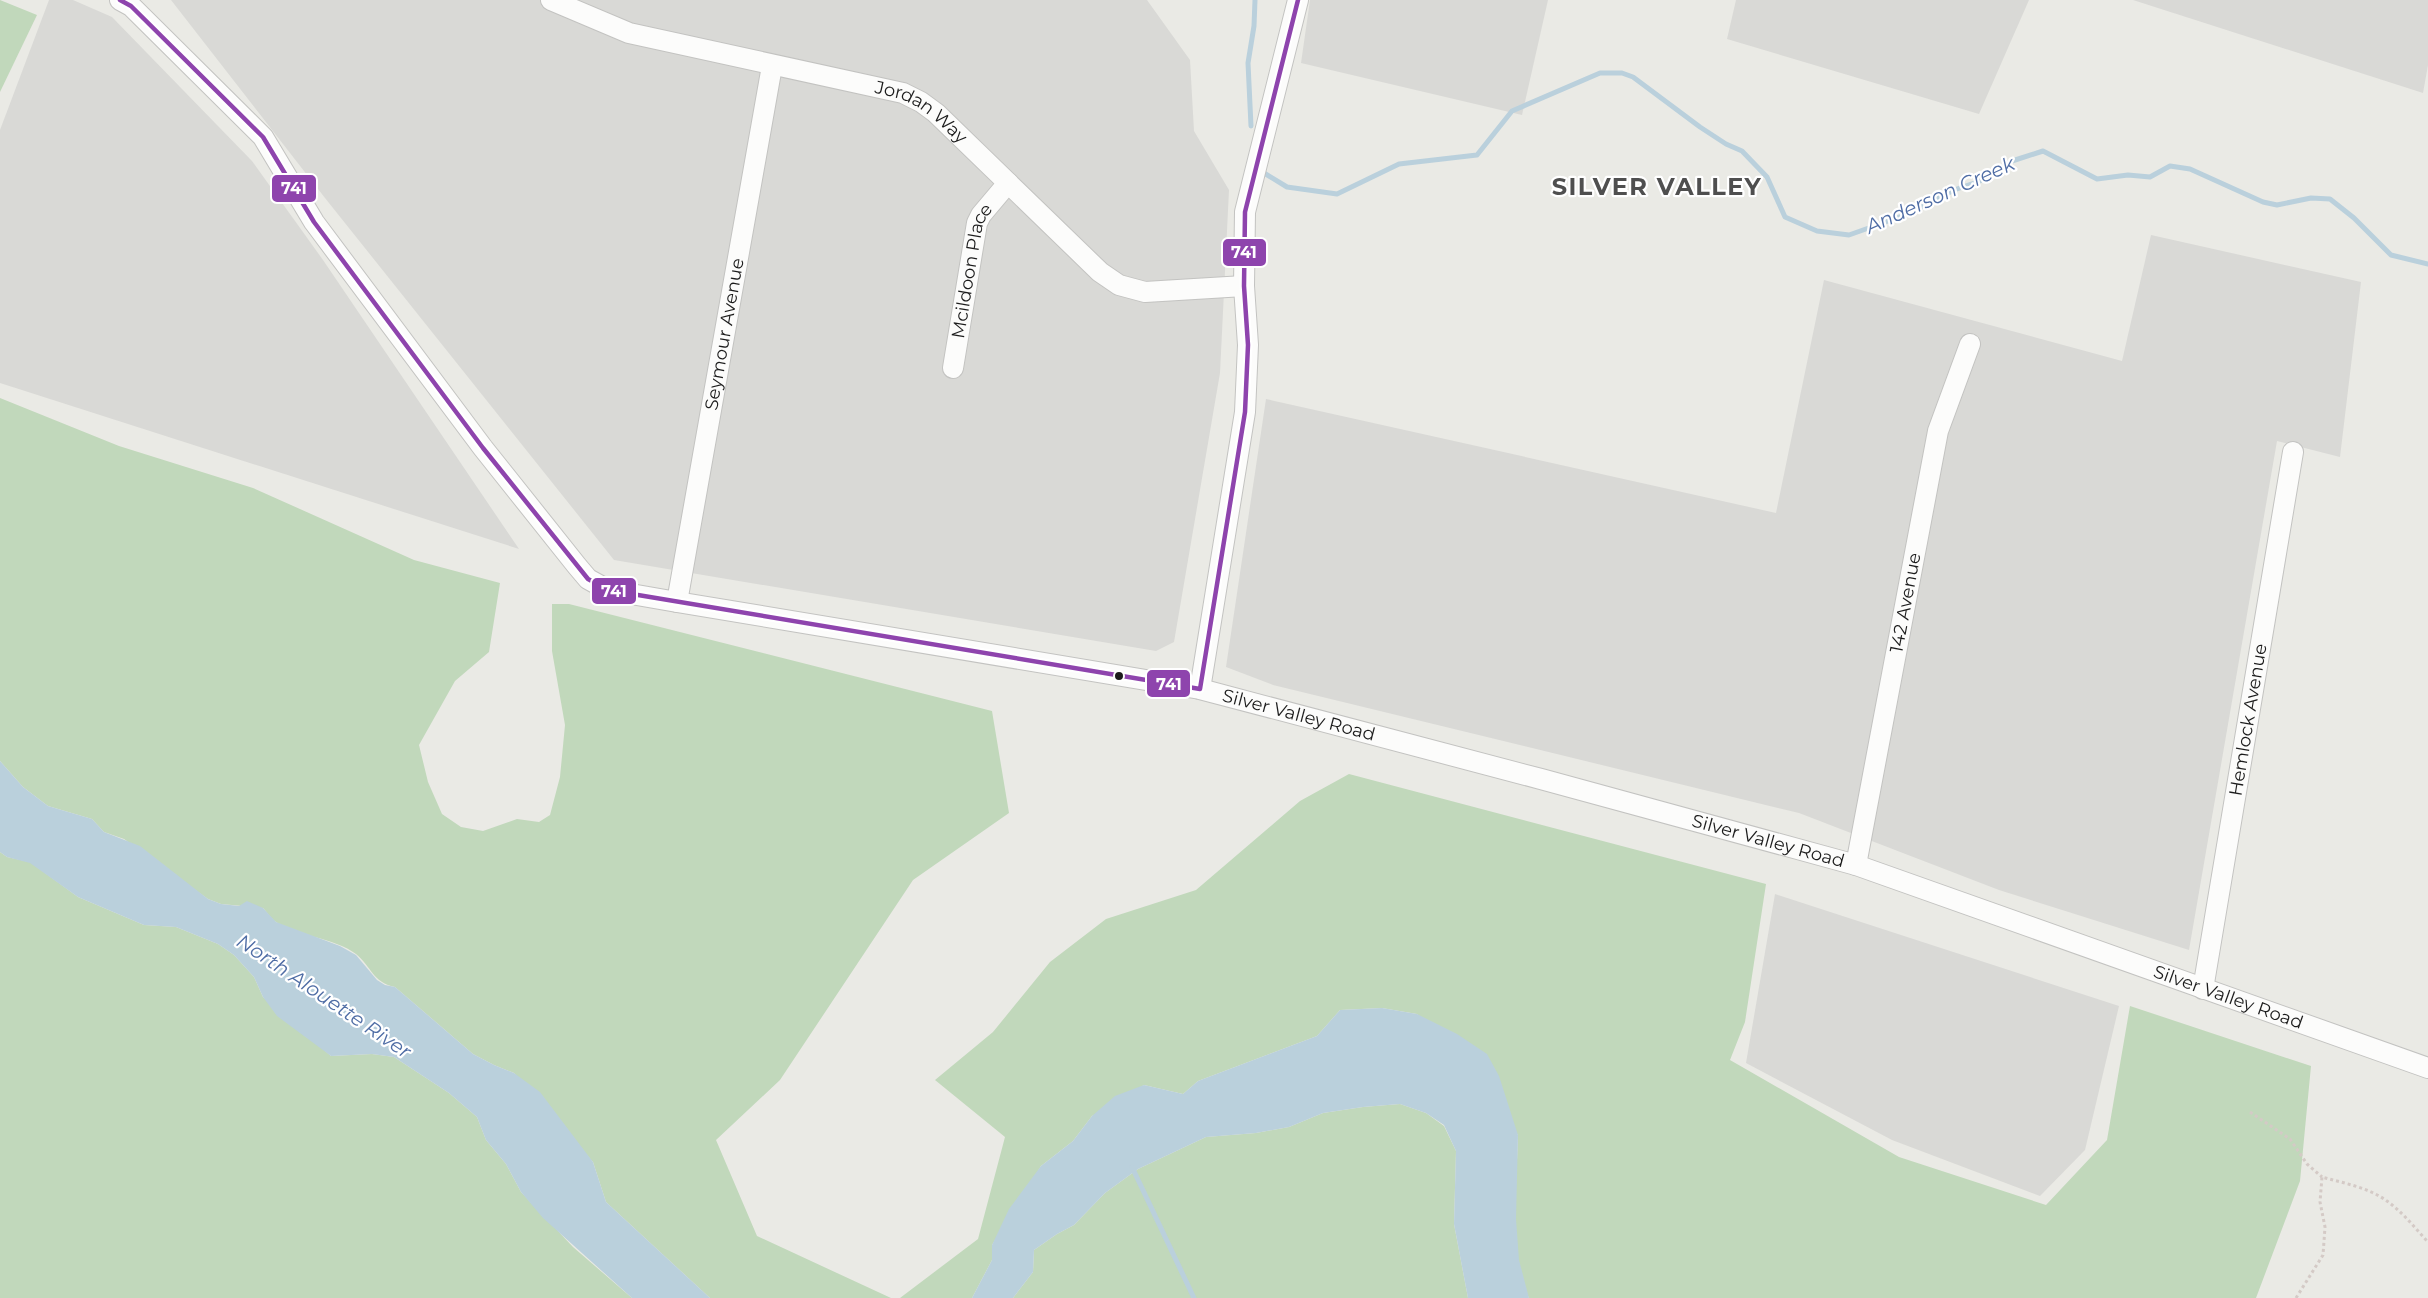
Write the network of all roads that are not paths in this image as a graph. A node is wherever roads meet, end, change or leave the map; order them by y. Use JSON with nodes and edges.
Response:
{"nodes":[{"id":1,"x":120,"y":0,"type":"edge"},
{"id":2,"x":551,"y":0,"type":"edge"},
{"id":3,"x":1298,"y":0,"type":"edge"},
{"id":4,"x":772,"y":66,"type":"junction"},
{"id":5,"x":1008,"y":183,"type":"junction"},
{"id":6,"x":1244,"y":286,"type":"junction"},
{"id":7,"x":1970,"y":344,"type":"dead end"},
{"id":8,"x":952,"y":368,"type":"dead end"},
{"id":9,"x":2293,"y":452,"type":"dead end"},
{"id":10,"x":677,"y":602,"type":"junction"},
{"id":11,"x":1200,"y":689,"type":"junction"},
{"id":12,"x":1856,"y":865,"type":"junction"},
{"id":13,"x":2203,"y":989,"type":"junction"},
{"id":14,"x":2428,"y":1068,"type":"edge"}],
"edges":[{"from":1,"to":10,"type":"street","name":"Silver Valley Road"},
{"from":2,"to":4,"type":"street","name":"Jordan Way"},
{"from":3,"to":6,"type":"street"},
{"from":4,"to":5,"type":"street","name":"Jordan Way"},
{"from":4,"to":10,"type":"street","name":"Seymour Avenue"},
{"from":5,"to":6,"type":"street","name":"Jordan Way"},
{"from":5,"to":8,"type":"street","name":"Mcildoon Place"},
{"from":6,"to":11,"type":"street"},
{"from":7,"to":12,"type":"street","name":"142 Avenue"},
{"from":9,"to":13,"type":"street","name":"Hemlock Avenue"},
{"from":10,"to":11,"type":"street","name":"Silver Valley Road"},
{"from":11,"to":12,"type":"street","name":"Silver Valley Road"},
{"from":12,"to":13,"type":"street","name":"Silver Valley Road"},
{"from":13,"to":14,"type":"street","name":"Silver Valley Road"}]}
